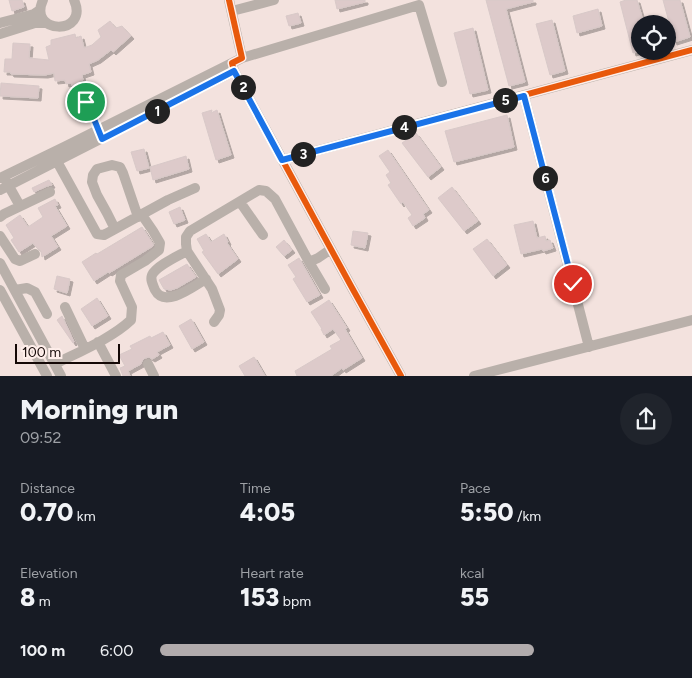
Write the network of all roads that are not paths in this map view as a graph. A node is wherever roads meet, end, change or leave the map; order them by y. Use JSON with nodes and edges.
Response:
{"nodes":[{"id":1,"x":74,"y":0,"type":"edge"},
{"id":2,"x":229,"y":0,"type":"edge"},
{"id":3,"x":274,"y":0,"type":"edge"},
{"id":4,"x":42,"y":5,"type":"edge"},
{"id":5,"x":232,"y":11,"type":"junction"},
{"id":6,"x":0,"y":23,"type":"edge"},
{"id":7,"x":47,"y":23,"type":"junction"},
{"id":8,"x":0,"y":34,"type":"edge"},
{"id":9,"x":692,"y":50,"type":"edge"},
{"id":10,"x":236,"y":64,"type":"junction"},
{"id":11,"x":442,"y":82,"type":"dead end"},
{"id":12,"x":524,"y":96,"type":"junction"},
{"id":13,"x":87,"y":115,"type":"dead end"},
{"id":14,"x":96,"y":137,"type":"junction"},
{"id":15,"x":55,"y":157,"type":"junction"},
{"id":16,"x":282,"y":160,"type":"junction"},
{"id":17,"x":2,"y":177,"type":"edge"},
{"id":18,"x":4,"y":188,"type":"edge"},
{"id":19,"x":195,"y":188,"type":"dead end"},
{"id":20,"x":50,"y":192,"type":"dead end"},
{"id":21,"x":240,"y":202,"type":"junction"},
{"id":22,"x":20,"y":206,"type":"junction"},
{"id":23,"x":140,"y":216,"type":"junction"},
{"id":24,"x":0,"y":218,"type":"edge"},
{"id":25,"x":115,"y":229,"type":"junction"},
{"id":26,"x":263,"y":235,"type":"dead end"},
{"id":27,"x":0,"y":236,"type":"edge"},
{"id":28,"x":331,"y":250,"type":"junction"},
{"id":29,"x":187,"y":251,"type":"junction"},
{"id":30,"x":35,"y":254,"type":"dead end"},
{"id":31,"x":309,"y":262,"type":"junction"},
{"id":32,"x":0,"y":263,"type":"edge"},
{"id":33,"x":206,"y":279,"type":"junction"},
{"id":34,"x":325,"y":289,"type":"dead end"},
{"id":35,"x":0,"y":290,"type":"edge"},
{"id":36,"x":15,"y":290,"type":"junction"},
{"id":37,"x":65,"y":308,"type":"dead end"},
{"id":38,"x":47,"y":314,"type":"dead end"},
{"id":39,"x":692,"y":320,"type":"edge"},
{"id":40,"x":214,"y":322,"type":"dead end"},
{"id":41,"x":98,"y":342,"type":"junction"},
{"id":42,"x":589,"y":347,"type":"junction"},
{"id":43,"x":85,"y":349,"type":"junction"},
{"id":44,"x":55,"y":364,"type":"junction"},
{"id":45,"x":148,"y":364,"type":"dead end"},
{"id":46,"x":47,"y":376,"type":"edge"},
{"id":47,"x":61,"y":376,"type":"edge"},
{"id":48,"x":116,"y":376,"type":"edge"},
{"id":49,"x":154,"y":376,"type":"edge"},
{"id":50,"x":401,"y":376,"type":"edge"},
{"id":51,"x":474,"y":376,"type":"edge"}],
"edges":[{"from":1,"to":7,"type":"street"},
{"from":2,"to":5,"type":"street"},
{"from":3,"to":5,"type":"street"},
{"from":4,"to":6,"type":"street"},
{"from":4,"to":7,"type":"street"},
{"from":5,"to":10,"type":"street"},
{"from":7,"to":8,"type":"street"},
{"from":9,"to":12,"type":"street"},
{"from":10,"to":11,"type":"street"},
{"from":10,"to":14,"type":"street"},
{"from":10,"to":16,"type":"street"},
{"from":12,"to":16,"type":"street"},
{"from":12,"to":42,"type":"street"},
{"from":13,"to":14,"type":"street"},
{"from":14,"to":15,"type":"street"},
{"from":15,"to":17,"type":"street"},
{"from":15,"to":18,"type":"street"},
{"from":15,"to":25,"type":"street"},
{"from":16,"to":28,"type":"street"},
{"from":17,"to":18,"type":"street"},
{"from":18,"to":22,"type":"street"},
{"from":19,"to":23,"type":"street"},
{"from":20,"to":22,"type":"street"},
{"from":21,"to":26,"type":"street"},
{"from":21,"to":29,"type":"street"},
{"from":21,"to":31,"type":"street"},
{"from":22,"to":24,"type":"street"},
{"from":23,"to":25,"type":"street"},
{"from":23,"to":25,"type":"street"},
{"from":23,"to":41,"type":"street"},
{"from":27,"to":30,"type":"street"},
{"from":28,"to":31,"type":"street"},
{"from":28,"to":50,"type":"street"},
{"from":29,"to":33,"type":"street"},
{"from":29,"to":33,"type":"street"},
{"from":31,"to":34,"type":"street"},
{"from":32,"to":36,"type":"street"},
{"from":33,"to":40,"type":"street"},
{"from":35,"to":46,"type":"street"},
{"from":36,"to":38,"type":"street"},
{"from":36,"to":44,"type":"street"},
{"from":37,"to":43,"type":"street"},
{"from":39,"to":42,"type":"street"},
{"from":41,"to":43,"type":"street"},
{"from":41,"to":48,"type":"street"},
{"from":42,"to":51,"type":"street"},
{"from":43,"to":44,"type":"street"},
{"from":44,"to":47,"type":"street"},
{"from":45,"to":49,"type":"street"}]}
